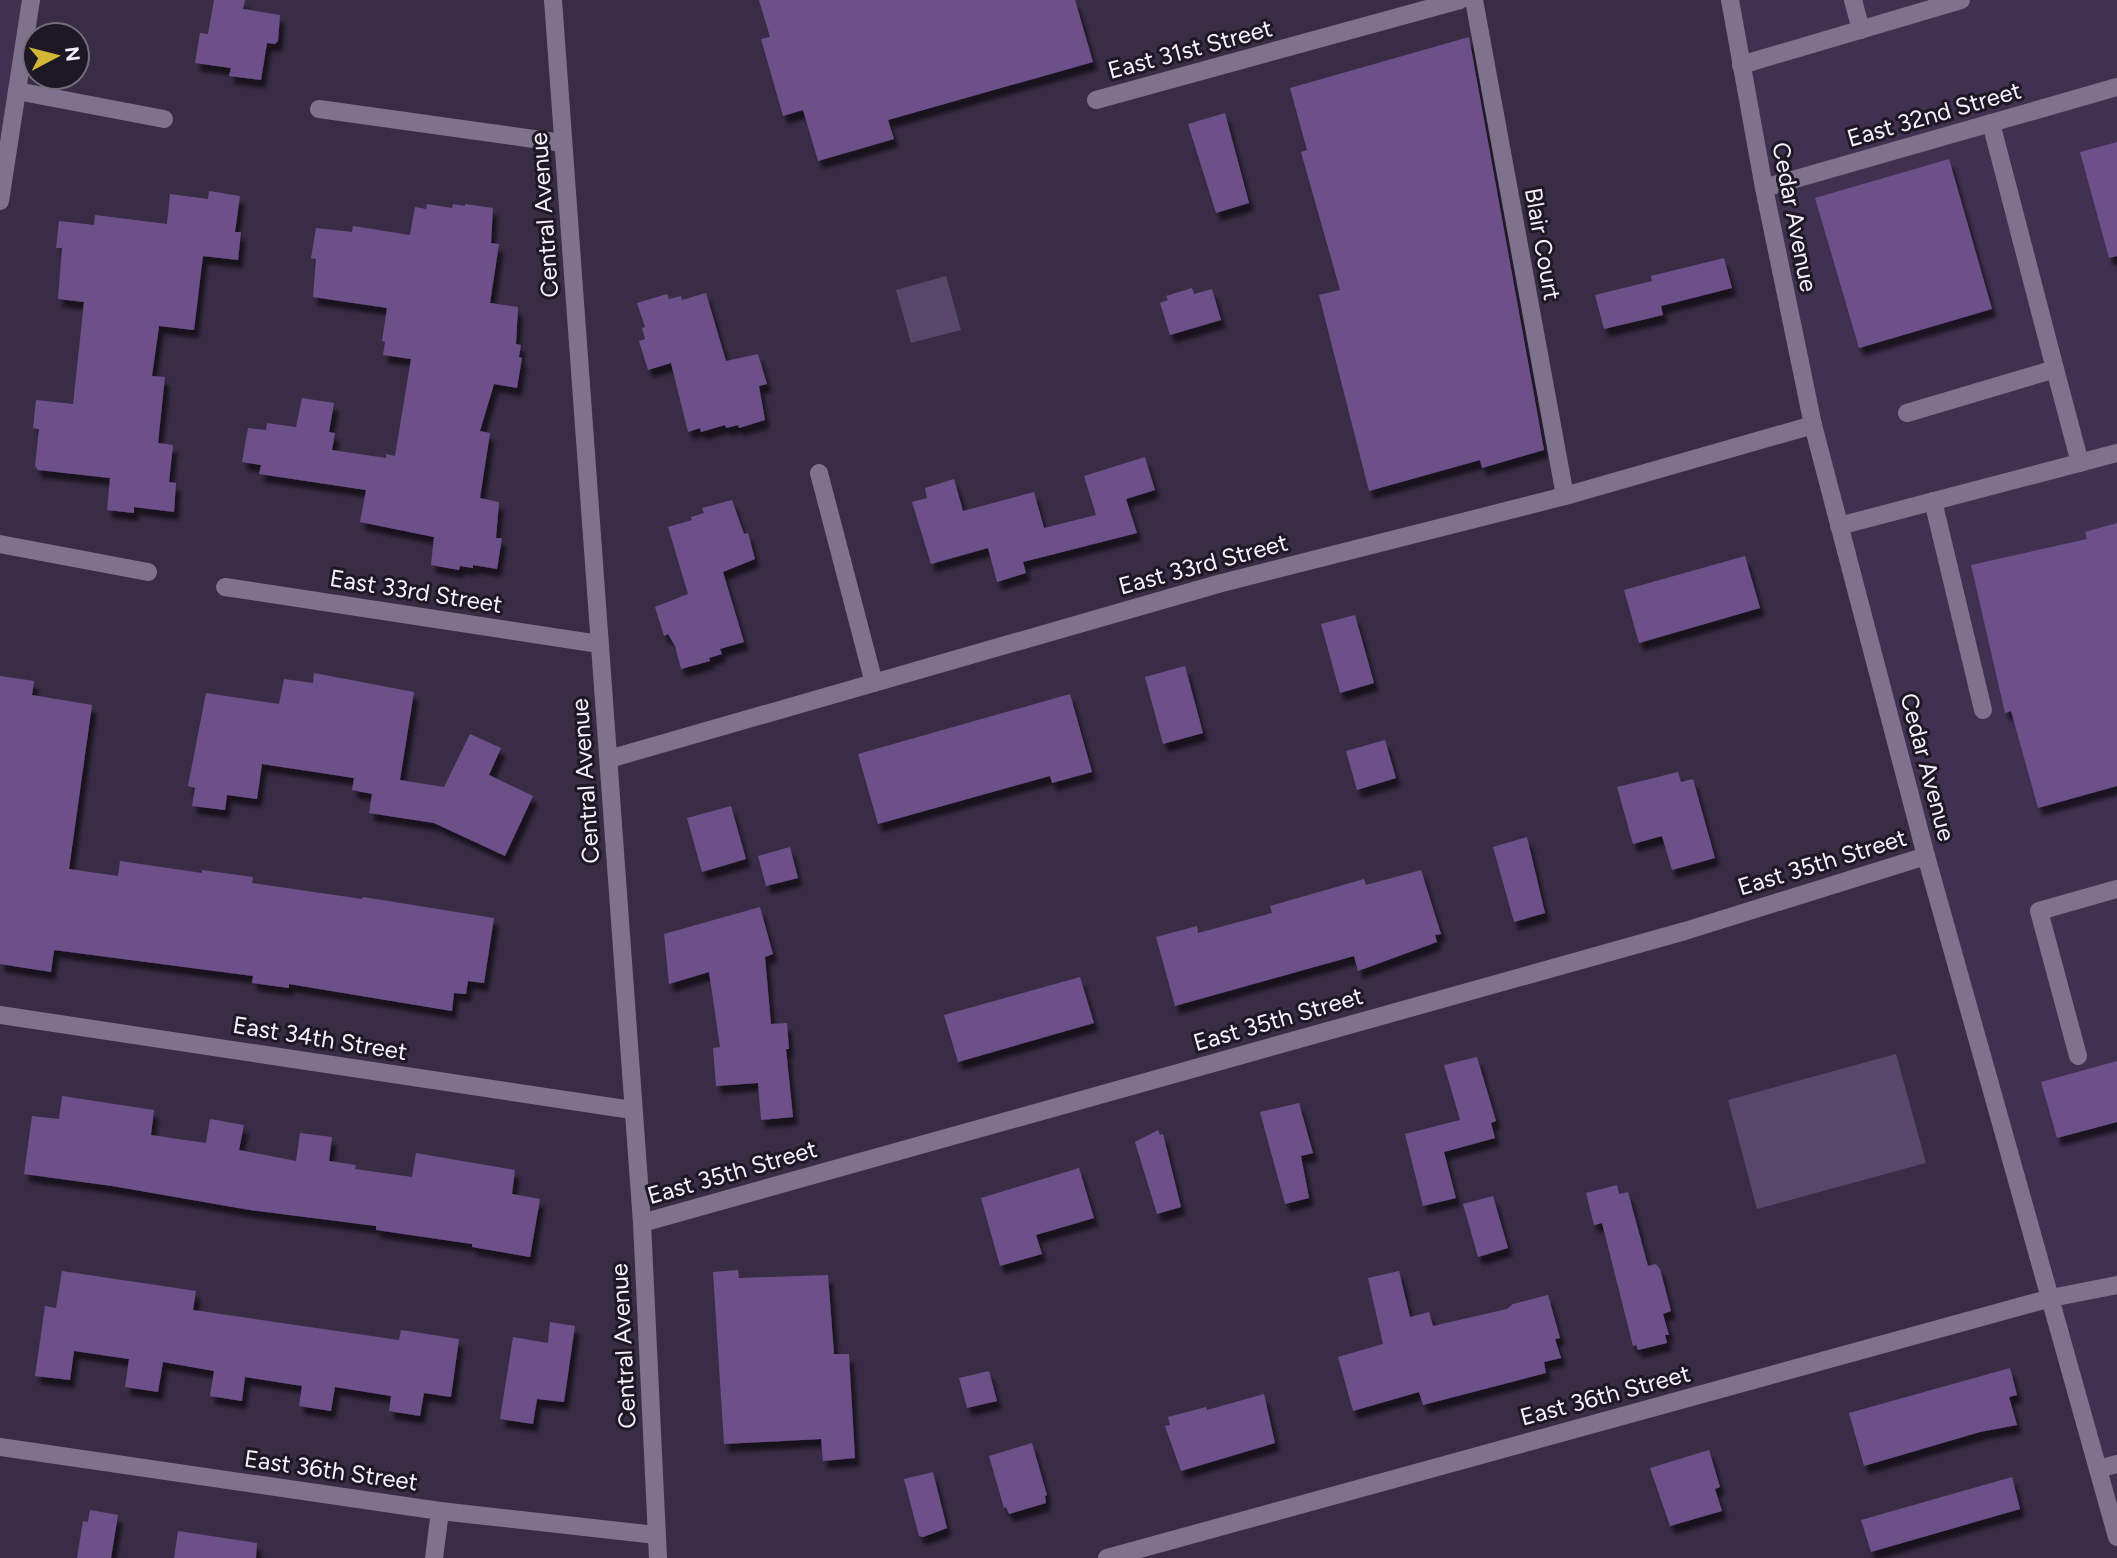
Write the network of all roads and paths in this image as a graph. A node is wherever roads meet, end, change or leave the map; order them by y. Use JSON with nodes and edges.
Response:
{"nodes":[{"id":1,"x":31,"y":0,"type":"edge"},
{"id":2,"x":553,"y":0,"type":"edge"},
{"id":3,"x":1460,"y":0,"type":"edge"},
{"id":4,"x":1474,"y":0,"type":"edge"},
{"id":5,"x":1730,"y":0,"type":"edge"},
{"id":6,"x":1853,"y":0,"type":"edge"},
{"id":7,"x":1961,"y":0,"type":"edge"},
{"id":8,"x":1861,"y":30,"type":"junction"},
{"id":9,"x":1741,"y":65,"type":"junction"},
{"id":10,"x":2117,"y":86,"type":"edge"},
{"id":11,"x":17,"y":91,"type":"junction"},
{"id":12,"x":1096,"y":100,"type":"dead end"},
{"id":13,"x":319,"y":108,"type":"dead end"},
{"id":14,"x":164,"y":119,"type":"dead end"},
{"id":15,"x":1991,"y":123,"type":"junction"},
{"id":16,"x":564,"y":143,"type":"junction"},
{"id":17,"x":1764,"y":188,"type":"junction"},
{"id":18,"x":0,"y":201,"type":"edge"},
{"id":19,"x":2054,"y":369,"type":"junction"},
{"id":20,"x":1907,"y":412,"type":"dead end"},
{"id":21,"x":1813,"y":425,"type":"junction"},
{"id":22,"x":2117,"y":453,"type":"edge"},
{"id":23,"x":2080,"y":463,"type":"junction"},
{"id":24,"x":819,"y":472,"type":"dead end"},
{"id":25,"x":1565,"y":496,"type":"junction"},
{"id":26,"x":1933,"y":501,"type":"junction"},
{"id":27,"x":1839,"y":526,"type":"junction"},
{"id":28,"x":0,"y":544,"type":"edge"},
{"id":29,"x":148,"y":572,"type":"dead end"},
{"id":30,"x":225,"y":587,"type":"dead end"},
{"id":31,"x":599,"y":644,"type":"junction"},
{"id":32,"x":874,"y":683,"type":"junction"},
{"id":33,"x":1983,"y":709,"type":"dead end"},
{"id":34,"x":609,"y":759,"type":"junction"},
{"id":35,"x":1926,"y":856,"type":"junction"},
{"id":36,"x":2117,"y":889,"type":"edge"},
{"id":37,"x":0,"y":1015,"type":"edge"},
{"id":38,"x":2078,"y":1056,"type":"dead end"},
{"id":39,"x":632,"y":1110,"type":"junction"},
{"id":40,"x":642,"y":1223,"type":"junction"},
{"id":41,"x":2117,"y":1285,"type":"edge"},
{"id":42,"x":2050,"y":1298,"type":"junction"},
{"id":43,"x":0,"y":1447,"type":"edge"},
{"id":44,"x":2117,"y":1464,"type":"edge"},
{"id":45,"x":2098,"y":1469,"type":"junction"},
{"id":46,"x":440,"y":1511,"type":"junction"},
{"id":47,"x":656,"y":1535,"type":"junction"},
{"id":48,"x":2117,"y":1537,"type":"edge"},
{"id":49,"x":433,"y":1558,"type":"edge"},
{"id":50,"x":658,"y":1558,"type":"edge"},
{"id":51,"x":1107,"y":1558,"type":"edge"}],
"edges":[{"from":1,"to":11,"type":"street"},
{"from":2,"to":16,"type":"street","name":"Central Avenue"},
{"from":3,"to":12,"type":"street","name":"East 31st Street"},
{"from":4,"to":25,"type":"street","name":"Blair Court"},
{"from":5,"to":9,"type":"street","name":"Cedar Avenue"},
{"from":6,"to":8,"type":"street"},
{"from":7,"to":8,"type":"street"},
{"from":8,"to":9,"type":"street"},
{"from":9,"to":17,"type":"street","name":"Cedar Avenue"},
{"from":10,"to":15,"type":"street","name":"East 32nd Street"},
{"from":11,"to":14,"type":"street"},
{"from":11,"to":18,"type":"street"},
{"from":13,"to":16,"type":"street"},
{"from":15,"to":17,"type":"street","name":"East 32nd Street"},
{"from":15,"to":19,"type":"street"},
{"from":16,"to":31,"type":"street","name":"Central Avenue"},
{"from":17,"to":21,"type":"street","name":"Cedar Avenue"},
{"from":19,"to":20,"type":"street"},
{"from":19,"to":23,"type":"street"},
{"from":21,"to":25,"type":"street","name":"East 33rd Street"},
{"from":21,"to":27,"type":"street","name":"Cedar Avenue"},
{"from":22,"to":23,"type":"street"},
{"from":23,"to":26,"type":"street"},
{"from":24,"to":32,"type":"street"},
{"from":25,"to":32,"type":"street","name":"East 33rd Street"},
{"from":26,"to":27,"type":"street"},
{"from":26,"to":33,"type":"street"},
{"from":27,"to":35,"type":"street","name":"Cedar Avenue"},
{"from":28,"to":29,"type":"street"},
{"from":30,"to":31,"type":"street","name":"East 33rd Street"},
{"from":31,"to":34,"type":"street","name":"Central Avenue"},
{"from":32,"to":34,"type":"street","name":"East 33rd Street"},
{"from":34,"to":39,"type":"street","name":"Central Avenue"},
{"from":35,"to":40,"type":"street","name":"East 35th Street"},
{"from":35,"to":42,"type":"street","name":"Cedar Avenue"},
{"from":36,"to":38,"type":"street"},
{"from":37,"to":39,"type":"street","name":"East 34th Street"},
{"from":39,"to":40,"type":"street","name":"Central Avenue"},
{"from":40,"to":47,"type":"street","name":"Central Avenue"},
{"from":41,"to":42,"type":"street","name":"East 36th Street"},
{"from":42,"to":45,"type":"street","name":"Cedar Avenue"},
{"from":42,"to":51,"type":"street","name":"East 36th Street"},
{"from":43,"to":46,"type":"street","name":"East 36th Street"},
{"from":44,"to":45,"type":"street"},
{"from":45,"to":48,"type":"street","name":"Cedar Avenue"},
{"from":46,"to":47,"type":"street","name":"East 36th Street"},
{"from":46,"to":49,"type":"street"},
{"from":47,"to":50,"type":"street","name":"Central Avenue"}]}
